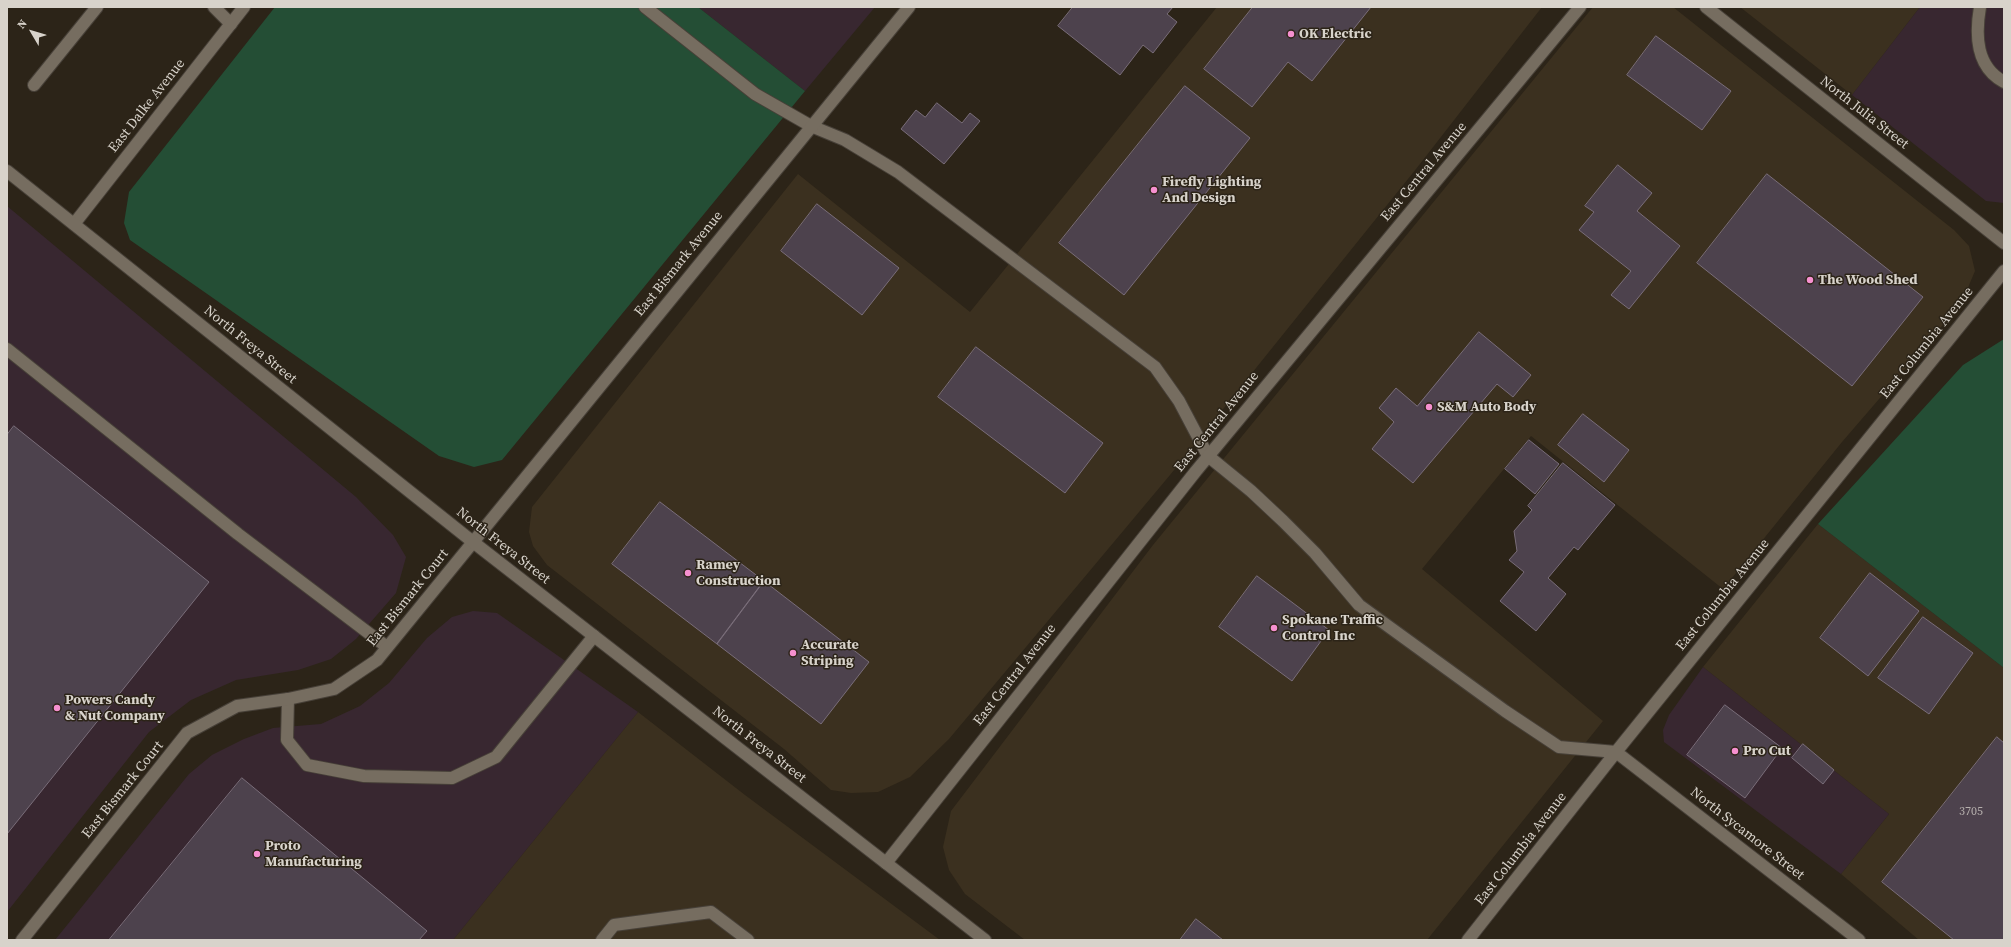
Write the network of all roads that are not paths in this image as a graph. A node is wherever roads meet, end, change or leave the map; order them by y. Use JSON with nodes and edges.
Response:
{"nodes":[{"id":1,"x":97,"y":7,"type":"edge"},
{"id":2,"x":214,"y":7,"type":"edge"},
{"id":3,"x":244,"y":7,"type":"edge"},
{"id":4,"x":646,"y":7,"type":"edge"},
{"id":5,"x":909,"y":7,"type":"edge"},
{"id":6,"x":1580,"y":7,"type":"edge"},
{"id":7,"x":1706,"y":7,"type":"edge"},
{"id":8,"x":1980,"y":7,"type":"edge"},
{"id":9,"x":231,"y":24,"type":"junction"},
{"id":10,"x":2004,"y":82,"type":"edge"},
{"id":11,"x":34,"y":85,"type":"dead end"},
{"id":12,"x":811,"y":126,"type":"junction"},
{"id":13,"x":7,"y":171,"type":"edge"},
{"id":14,"x":74,"y":224,"type":"junction"},
{"id":15,"x":2004,"y":244,"type":"edge"},
{"id":16,"x":2004,"y":271,"type":"edge"},
{"id":17,"x":7,"y":349,"type":"edge"},
{"id":18,"x":1208,"y":456,"type":"junction"},
{"id":19,"x":473,"y":542,"type":"junction"},
{"id":20,"x":594,"y":636,"type":"junction"},
{"id":21,"x":387,"y":648,"type":"junction"},
{"id":22,"x":288,"y":699,"type":"junction"},
{"id":23,"x":1616,"y":752,"type":"junction"},
{"id":24,"x":886,"y":862,"type":"junction"},
{"id":25,"x":22,"y":940,"type":"edge"},
{"id":26,"x":602,"y":940,"type":"edge"},
{"id":27,"x":748,"y":940,"type":"edge"},
{"id":28,"x":985,"y":940,"type":"edge"},
{"id":29,"x":1468,"y":940,"type":"edge"},
{"id":30,"x":1859,"y":940,"type":"edge"}],
"edges":[{"from":1,"to":11,"type":"street"},
{"from":2,"to":9,"type":"street"},
{"from":3,"to":9,"type":"street","name":"East Dalke Avenue"},
{"from":4,"to":12,"type":"street"},
{"from":5,"to":12,"type":"street","name":"East Bismark Avenue"},
{"from":6,"to":18,"type":"street","name":"East Central Avenue"},
{"from":7,"to":15,"type":"street","name":"North Julia Street"},
{"from":8,"to":10,"type":"street"},
{"from":9,"to":14,"type":"street","name":"East Dalke Avenue"},
{"from":12,"to":18,"type":"street"},
{"from":12,"to":19,"type":"street","name":"East Bismark Avenue"},
{"from":13,"to":14,"type":"street","name":"North Freya Street"},
{"from":14,"to":19,"type":"street","name":"North Freya Street"},
{"from":16,"to":23,"type":"street","name":"East Columbia Avenue"},
{"from":17,"to":21,"type":"street"},
{"from":18,"to":23,"type":"street"},
{"from":18,"to":24,"type":"street","name":"East Central Avenue"},
{"from":19,"to":20,"type":"street","name":"North Freya Street"},
{"from":19,"to":21,"type":"street","name":"East Bismark Court"},
{"from":20,"to":22,"type":"street"},
{"from":20,"to":24,"type":"street","name":"North Freya Street"},
{"from":21,"to":22,"type":"street","name":"East Bismark Court"},
{"from":22,"to":25,"type":"street","name":"East Bismark Court"},
{"from":23,"to":29,"type":"street","name":"East Columbia Avenue"},
{"from":23,"to":30,"type":"street","name":"North Sycamore Street"},
{"from":24,"to":28,"type":"street","name":"North Freya Street"},
{"from":26,"to":27,"type":"street"}]}
